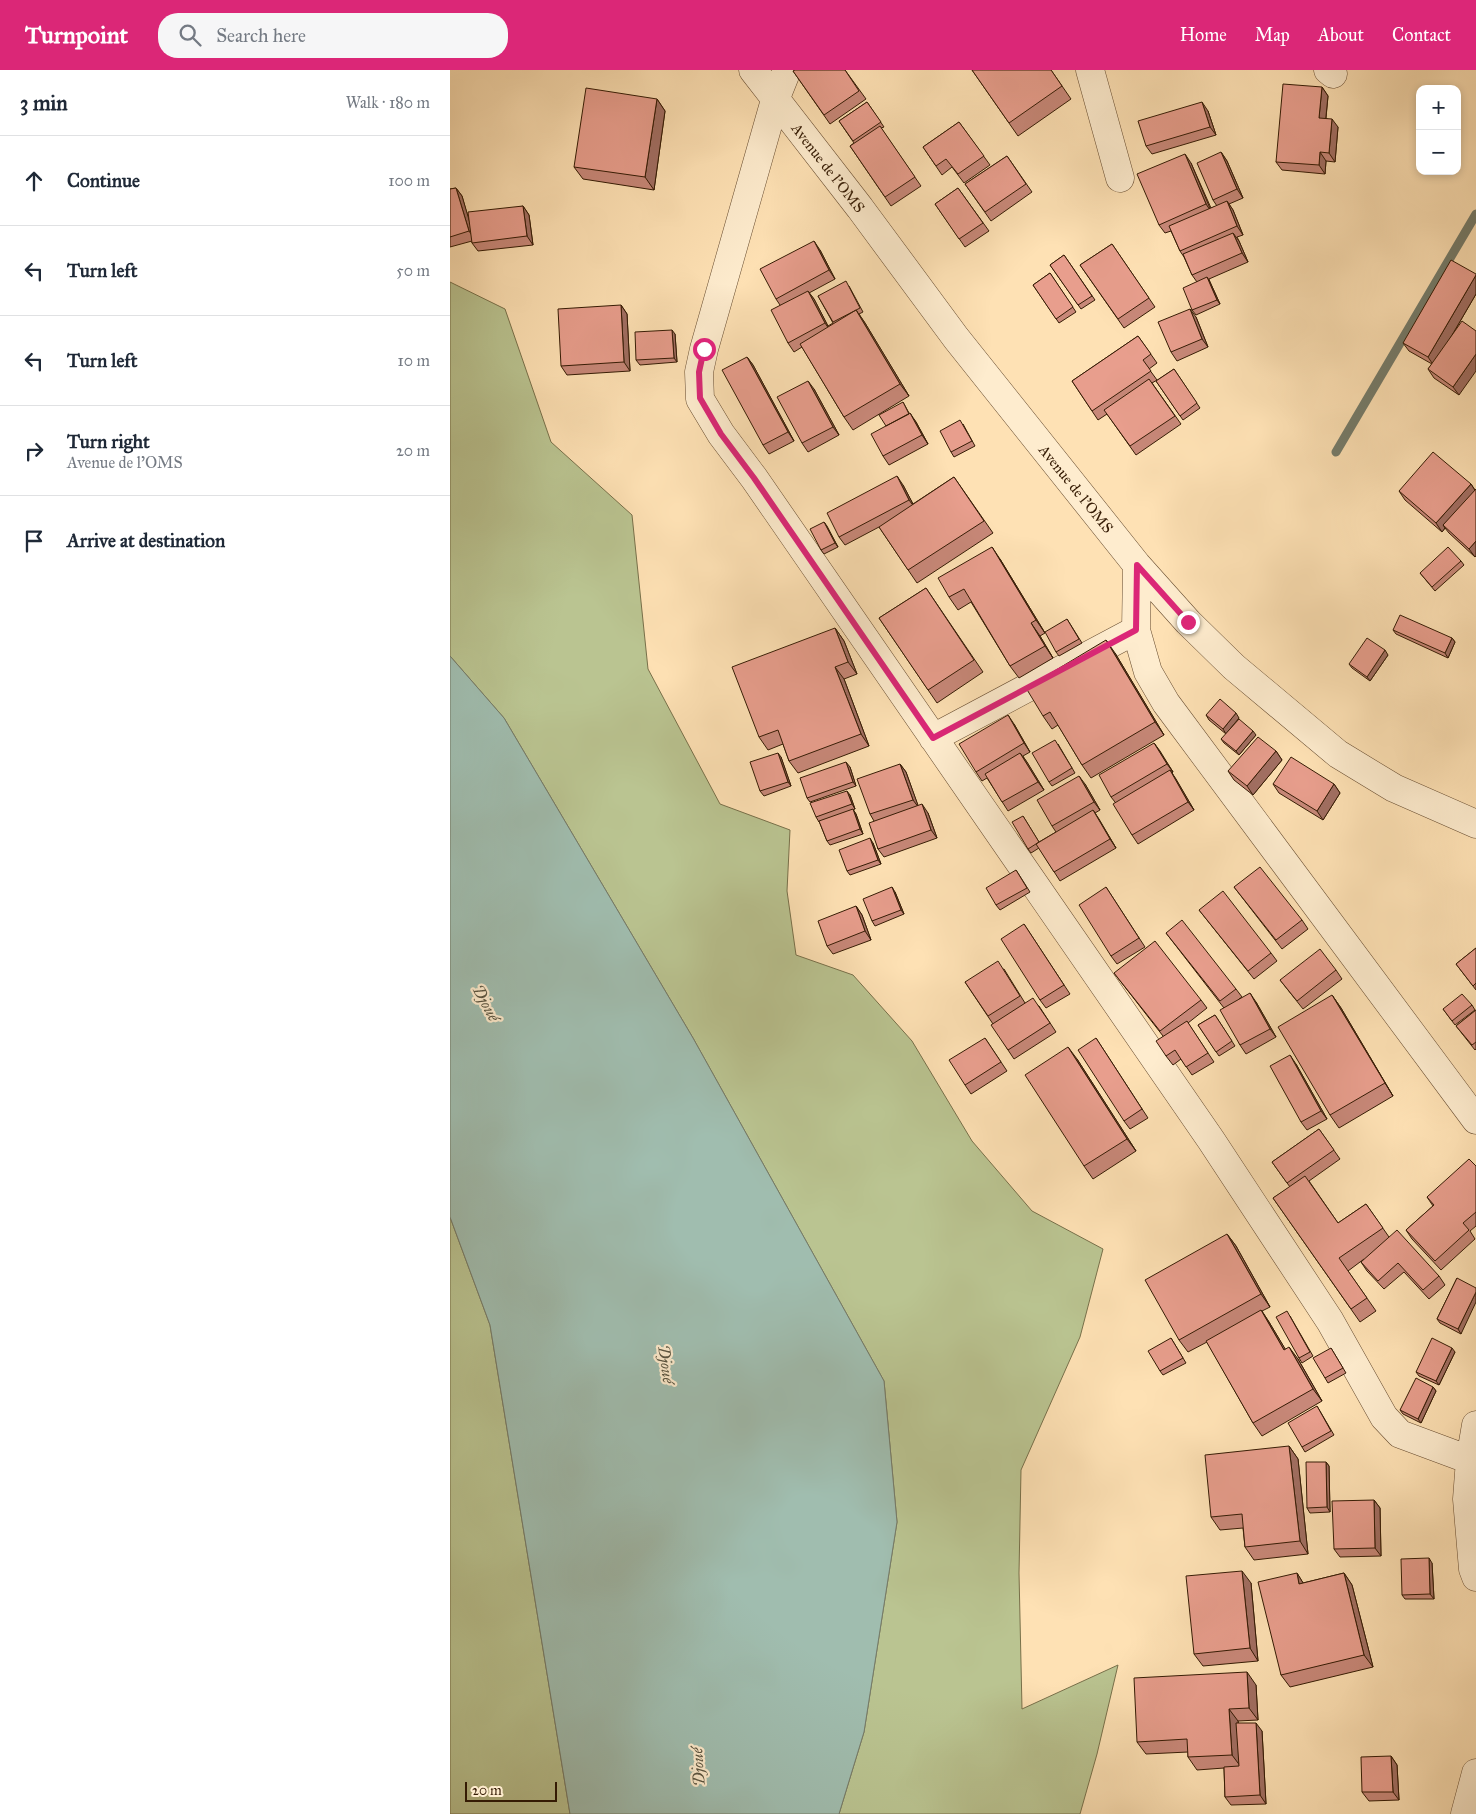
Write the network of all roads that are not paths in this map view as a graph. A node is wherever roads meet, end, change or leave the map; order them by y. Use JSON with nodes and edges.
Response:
{"nodes":[{"id":1,"x":753,"y":70,"type":"edge"},
{"id":2,"x":787,"y":70,"type":"edge"},
{"id":3,"x":1090,"y":70,"type":"edge"},
{"id":4,"x":775,"y":100,"type":"junction"},
{"id":5,"x":1120,"y":178,"type":"dead end"},
{"id":6,"x":1137,"y":565,"type":"junction"},
{"id":7,"x":1136,"y":630,"type":"junction"},
{"id":8,"x":933,"y":738,"type":"junction"},
{"id":9,"x":1476,"y":824,"type":"edge"},
{"id":10,"x":1476,"y":1120,"type":"edge"},
{"id":11,"x":1476,"y":1425,"type":"edge"},
{"id":12,"x":1470,"y":1460,"type":"junction"},
{"id":13,"x":1476,"y":1577,"type":"edge"},
{"id":14,"x":1476,"y":1773,"type":"edge"},
{"id":15,"x":1465,"y":1814,"type":"edge"}],
"edges":[{"from":1,"to":4,"type":"street","name":"Avenue de l'OMS"},
{"from":2,"to":4,"type":"street"},
{"from":3,"to":5,"type":"street"},
{"from":4,"to":6,"type":"street","name":"Avenue de l'OMS"},
{"from":4,"to":8,"type":"street"},
{"from":6,"to":7,"type":"street"},
{"from":6,"to":9,"type":"street","name":"Avenue de l'OMS"},
{"from":7,"to":8,"type":"street"},
{"from":7,"to":10,"type":"street"},
{"from":8,"to":12,"type":"street"},
{"from":11,"to":12,"type":"street"},
{"from":12,"to":13,"type":"street"},
{"from":14,"to":15,"type":"street"}]}
